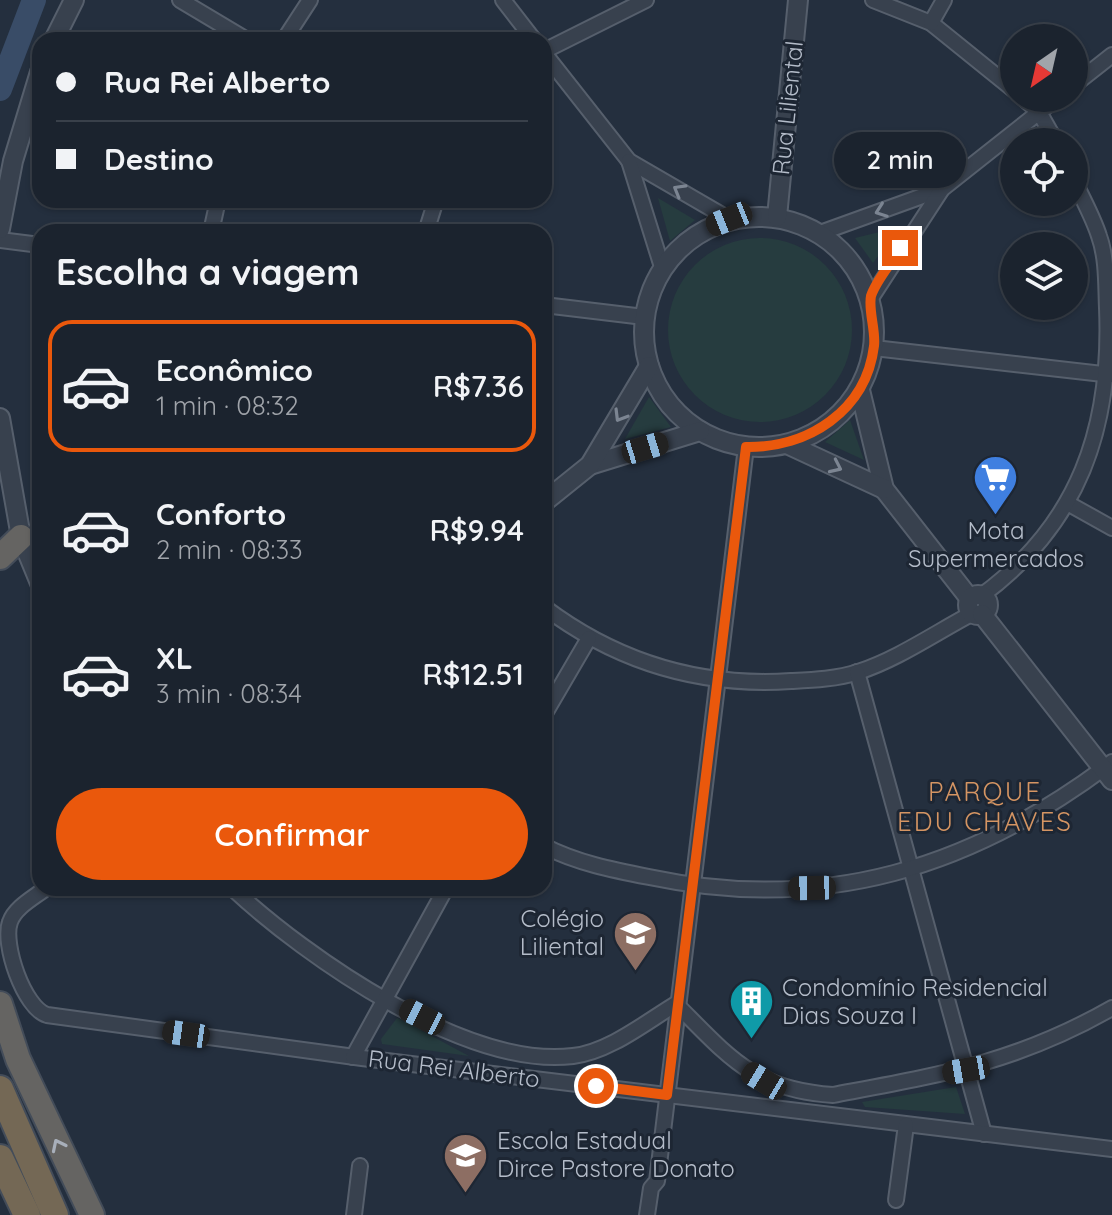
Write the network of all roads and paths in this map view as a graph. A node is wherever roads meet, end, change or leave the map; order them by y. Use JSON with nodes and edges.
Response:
{"nodes":[{"id":1,"x":74,"y":0,"type":"edge"},
{"id":2,"x":180,"y":0,"type":"edge"},
{"id":3,"x":310,"y":0,"type":"edge"},
{"id":4,"x":503,"y":0,"type":"edge"},
{"id":5,"x":646,"y":0,"type":"edge"},
{"id":6,"x":798,"y":0,"type":"edge"},
{"id":7,"x":873,"y":0,"type":"edge"},
{"id":8,"x":944,"y":0,"type":"edge"},
{"id":9,"x":931,"y":23,"type":"junction"},
{"id":10,"x":58,"y":32,"type":"edge"},
{"id":11,"x":234,"y":32,"type":"edge"},
{"id":12,"x":289,"y":32,"type":"edge"},
{"id":13,"x":528,"y":32,"type":"edge"},
{"id":14,"x":552,"y":48,"type":"edge"},
{"id":15,"x":1112,"y":55,"type":"edge"},
{"id":16,"x":552,"y":62,"type":"edge"},
{"id":17,"x":1088,"y":74,"type":"edge"},
{"id":18,"x":1000,"y":79,"type":"edge"},
{"id":19,"x":32,"y":99,"type":"edge"},
{"id":20,"x":1039,"y":112,"type":"joint"},
{"id":21,"x":1048,"y":128,"type":"edge"},
{"id":22,"x":629,"y":161,"type":"junction"},
{"id":23,"x":942,"y":189,"type":"junction"},
{"id":24,"x":1088,"y":204,"type":"edge"},
{"id":25,"x":777,"y":217,"type":"junction"},
{"id":26,"x":729,"y":219,"type":"junction"},
{"id":27,"x":0,"y":229,"type":"edge"},
{"id":28,"x":820,"y":233,"type":"junction"},
{"id":29,"x":1106,"y":235,"type":"edge"},
{"id":30,"x":0,"y":240,"type":"edge"},
{"id":31,"x":32,"y":244,"type":"edge"},
{"id":32,"x":662,"y":267,"type":"junction"},
{"id":33,"x":871,"y":298,"type":"junction"},
{"id":34,"x":552,"y":306,"type":"edge"},
{"id":35,"x":644,"y":317,"type":"junction"},
{"id":36,"x":874,"y":348,"type":"junction"},
{"id":37,"x":649,"y":366,"type":"junction"},
{"id":38,"x":1110,"y":375,"type":"edge"},
{"id":39,"x":860,"y":390,"type":"junction"},
{"id":40,"x":0,"y":418,"type":"edge"},
{"id":41,"x":700,"y":431,"type":"junction"},
{"id":42,"x":787,"y":444,"type":"junction"},
{"id":43,"x":746,"y":447,"type":"junction"},
{"id":44,"x":590,"y":465,"type":"junction"},
{"id":45,"x":884,"y":489,"type":"junction"},
{"id":46,"x":552,"y":496,"type":"edge"},
{"id":47,"x":1069,"y":504,"type":"junction"},
{"id":48,"x":1112,"y":528,"type":"edge"},
{"id":49,"x":30,"y":534,"type":"edge"},
{"id":50,"x":0,"y":557,"type":"edge"},
{"id":51,"x":978,"y":604,"type":"junction"},
{"id":52,"x":552,"y":613,"type":"edge"},
{"id":53,"x":589,"y":638,"type":"junction"},
{"id":54,"x":857,"y":672,"type":"junction"},
{"id":55,"x":717,"y":682,"type":"junction"},
{"id":56,"x":552,"y":701,"type":"edge"},
{"id":57,"x":1109,"y":770,"type":"edge"},
{"id":58,"x":552,"y":849,"type":"edge"},
{"id":59,"x":912,"y":871,"type":"junction"},
{"id":60,"x":693,"y":887,"type":"junction"},
{"id":61,"x":36,"y":896,"type":"edge"},
{"id":62,"x":240,"y":896,"type":"edge"},
{"id":63,"x":442,"y":896,"type":"edge"},
{"id":64,"x":385,"y":998,"type":"junction"},
{"id":65,"x":0,"y":1004,"type":"edge"},
{"id":66,"x":676,"y":1004,"type":"junction"},
{"id":67,"x":1112,"y":1008,"type":"edge"},
{"id":68,"x":353,"y":1057,"type":"junction"},
{"id":69,"x":966,"y":1070,"type":"junction"},
{"id":70,"x":0,"y":1089,"type":"edge"},
{"id":71,"x":667,"y":1095,"type":"junction"},
{"id":72,"x":906,"y":1125,"type":"junction"},
{"id":73,"x":984,"y":1134,"type":"junction"},
{"id":74,"x":1112,"y":1149,"type":"edge"},
{"id":75,"x":0,"y":1158,"type":"edge"},
{"id":76,"x":360,"y":1166,"type":"dead end"},
{"id":77,"x":896,"y":1200,"type":"dead end"},
{"id":78,"x":27,"y":1215,"type":"edge"},
{"id":79,"x":55,"y":1215,"type":"edge"},
{"id":80,"x":92,"y":1215,"type":"edge"},
{"id":81,"x":354,"y":1215,"type":"edge"},
{"id":82,"x":647,"y":1215,"type":"edge"}],
"edges":[{"from":1,"to":10,"type":"street"},
{"from":2,"to":11,"type":"street"},
{"from":3,"to":12,"type":"street"},
{"from":4,"to":13,"type":"street"},
{"from":5,"to":14,"type":"street"},
{"from":6,"to":25,"type":"street","name":"Rua Liliental"},
{"from":7,"to":9,"type":"street"},
{"from":8,"to":9,"type":"street"},
{"from":9,"to":18,"type":"street"},
{"from":15,"to":17,"type":"street"},
{"from":16,"to":22,"type":"street"},
{"from":19,"to":27,"type":"street"},
{"from":20,"to":21,"type":"street"},
{"from":20,"to":23,"type":"street"},
{"from":26,"to":22,"type":"street","one_way":true},
{"from":22,"to":32,"type":"street"},
{"from":23,"to":28,"type":"street","one_way":true},
{"from":23,"to":33,"type":"street"},
{"from":24,"to":29,"type":"street"},
{"from":25,"to":26,"type":"street"},
{"from":25,"to":28,"type":"street"},
{"from":26,"to":32,"type":"street"},
{"from":28,"to":33,"type":"street"},
{"from":29,"to":38,"type":"street"},
{"from":30,"to":31,"type":"street"},
{"from":32,"to":35,"type":"street"},
{"from":33,"to":36,"type":"street"},
{"from":34,"to":35,"type":"street"},
{"from":35,"to":37,"type":"street"},
{"from":36,"to":38,"type":"street"},
{"from":36,"to":39,"type":"street"},
{"from":37,"to":41,"type":"street"},
{"from":37,"to":44,"type":"street","one_way":true},
{"from":38,"to":47,"type":"street"},
{"from":39,"to":42,"type":"street"},
{"from":39,"to":45,"type":"street"},
{"from":40,"to":49,"type":"street"},
{"from":41,"to":43,"type":"street"},
{"from":41,"to":44,"type":"street"},
{"from":42,"to":43,"type":"street"},
{"from":42,"to":45,"type":"street","one_way":true},
{"from":43,"to":55,"type":"street"},
{"from":44,"to":46,"type":"street"},
{"from":45,"to":51,"type":"street"},
{"from":47,"to":48,"type":"street"},
{"from":47,"to":51,"type":"street"},
{"from":49,"to":50,"type":"highway"},
{"from":51,"to":54,"type":"street"},
{"from":51,"to":57,"type":"street"},
{"from":52,"to":53,"type":"street"},
{"from":53,"to":55,"type":"street"},
{"from":53,"to":56,"type":"street"},
{"from":54,"to":55,"type":"street"},
{"from":54,"to":59,"type":"street"},
{"from":55,"to":60,"type":"street"},
{"from":57,"to":59,"type":"street"},
{"from":58,"to":60,"type":"street"},
{"from":59,"to":60,"type":"street"},
{"from":59,"to":69,"type":"street"},
{"from":60,"to":66,"type":"street"},
{"from":61,"to":68,"type":"street","name":"Rua Rei Alberto"},
{"from":62,"to":64,"type":"street"},
{"from":63,"to":64,"type":"street"},
{"from":64,"to":66,"type":"street"},
{"from":64,"to":68,"type":"street"},
{"from":80,"to":65,"type":"highway","one_way":true},
{"from":66,"to":69,"type":"street"},
{"from":66,"to":71,"type":"street"},
{"from":67,"to":69,"type":"street"},
{"from":68,"to":71,"type":"street","name":"Rua Rei Alberto"},
{"from":69,"to":73,"type":"street"},
{"from":70,"to":79,"type":"highway"},
{"from":71,"to":72,"type":"street","name":"Rua Rei Alberto"},
{"from":71,"to":82,"type":"street"},
{"from":72,"to":73,"type":"street","name":"Rua Rei Alberto"},
{"from":72,"to":77,"type":"street"},
{"from":73,"to":74,"type":"street","name":"Rua Rei Alberto"},
{"from":75,"to":78,"type":"highway"},
{"from":76,"to":81,"type":"street"}]}
